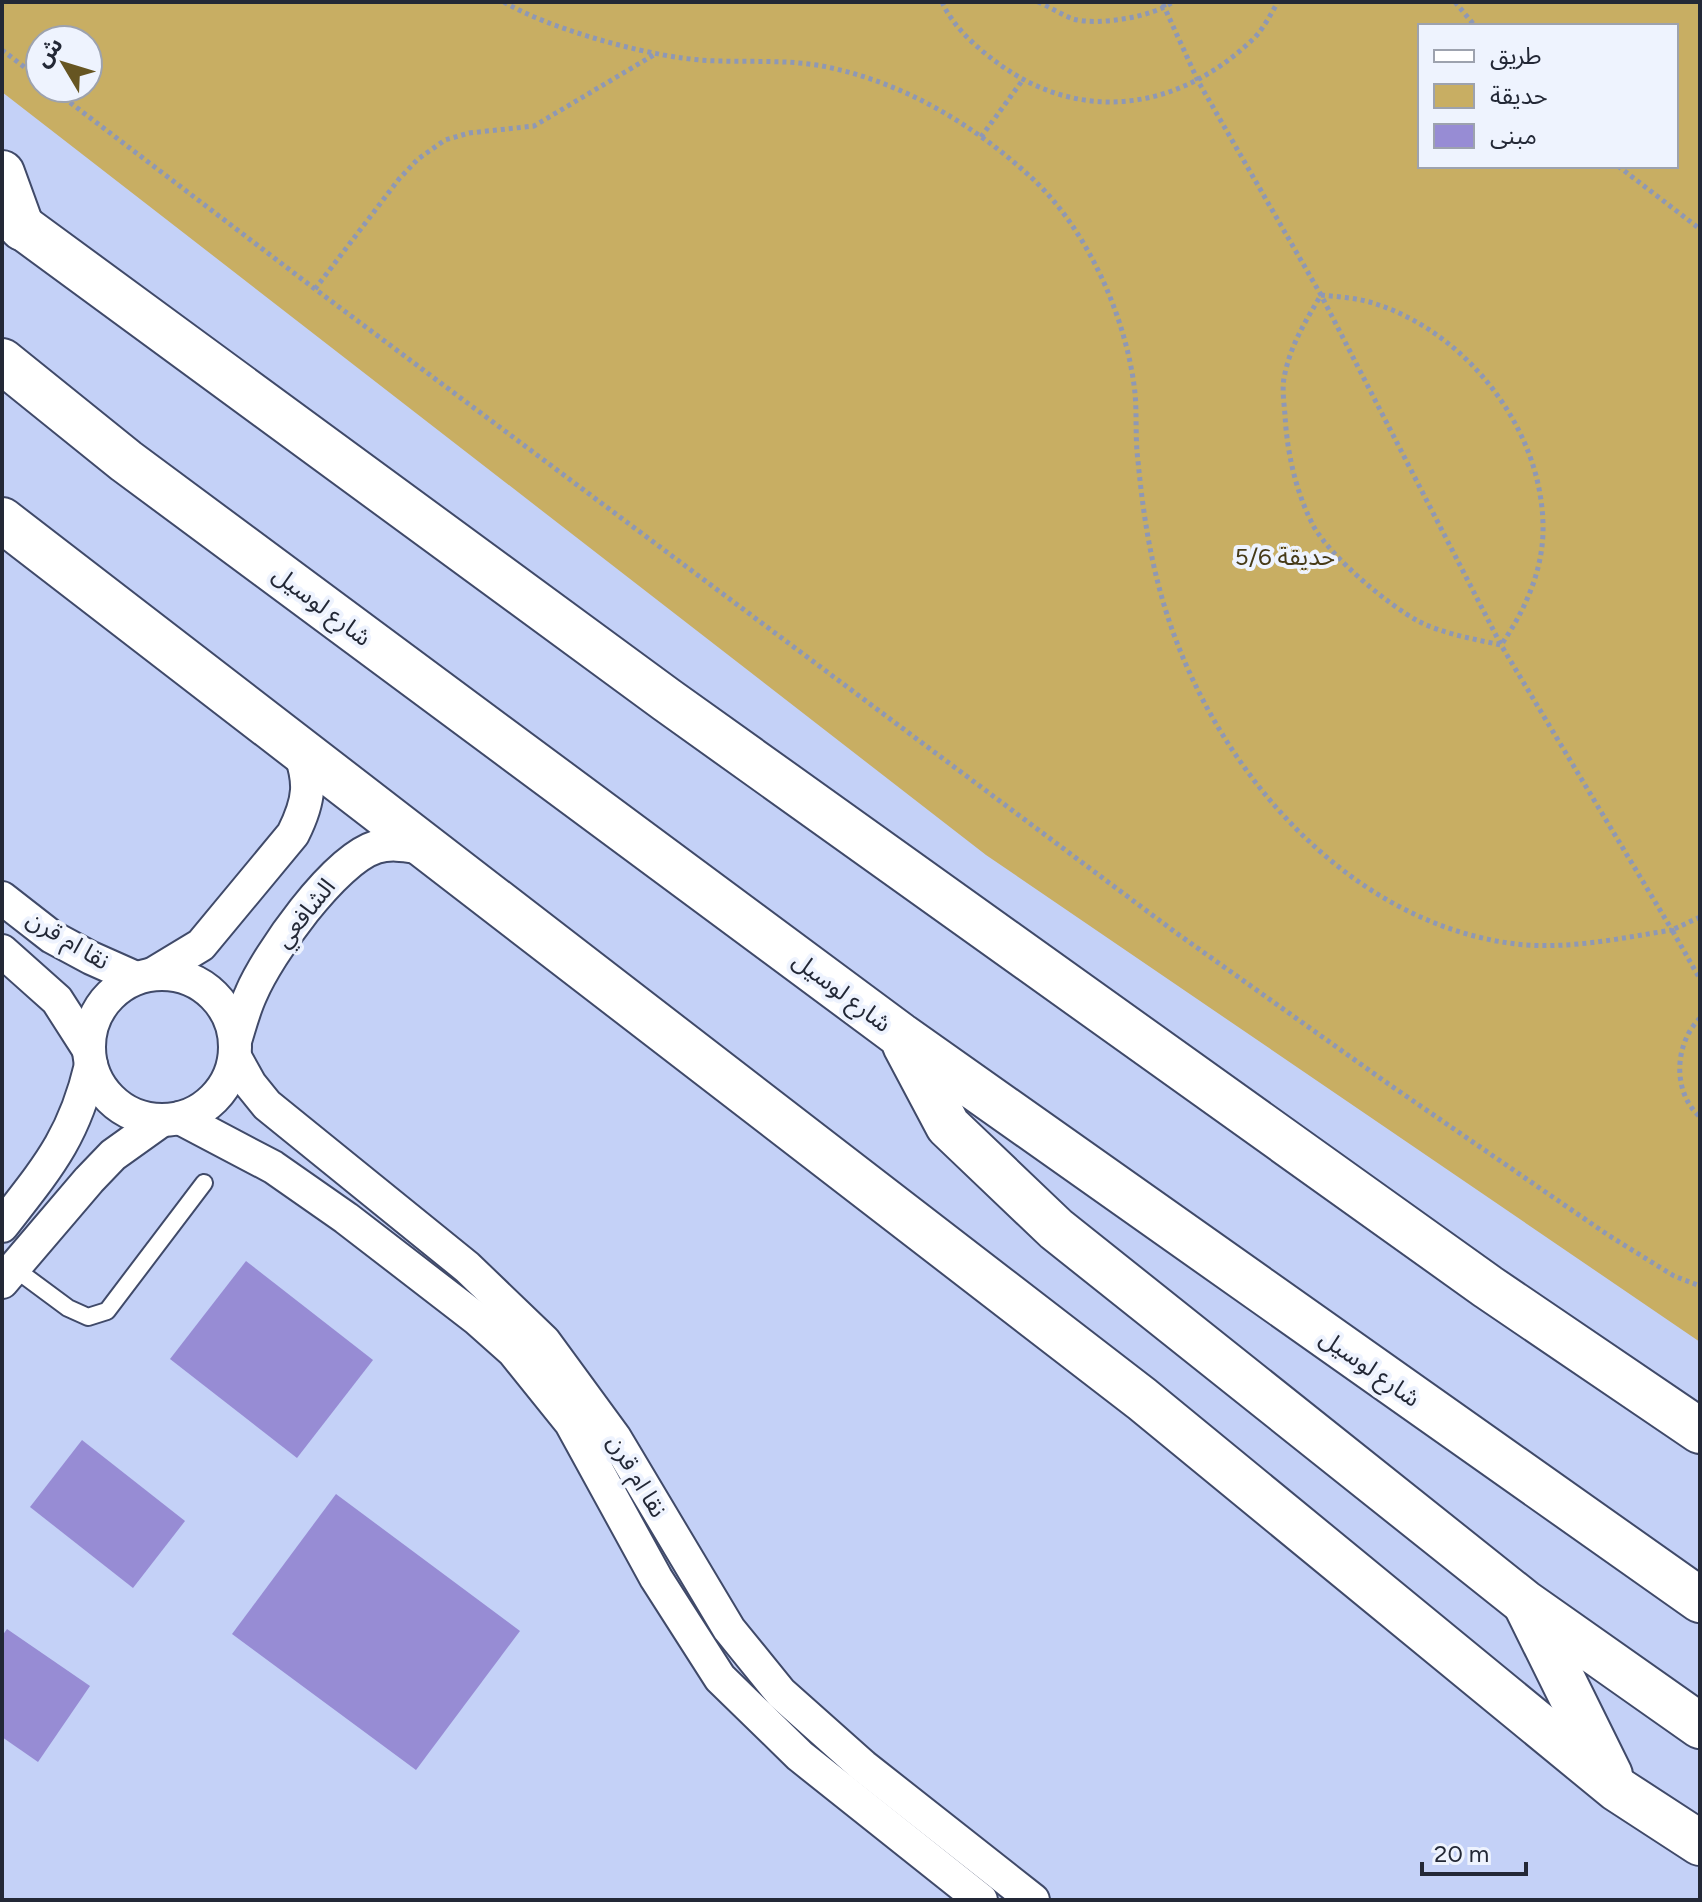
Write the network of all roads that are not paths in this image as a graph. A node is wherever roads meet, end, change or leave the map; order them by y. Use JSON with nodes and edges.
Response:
{"nodes":[{"id":1,"x":2,"y":173,"type":"edge"},
{"id":2,"x":12,"y":220,"type":"edge"},
{"id":3,"x":2,"y":361,"type":"edge"},
{"id":4,"x":2,"y":520,"type":"edge"},
{"id":5,"x":297,"y":745,"type":"junction"},
{"id":6,"x":425,"y":848,"type":"junction"},
{"id":7,"x":2,"y":898,"type":"edge"},
{"id":8,"x":2,"y":951,"type":"edge"},
{"id":9,"x":144,"y":976,"type":"junction"},
{"id":10,"x":900,"y":1035,"type":"junction"},
{"id":11,"x":235,"y":1049,"type":"junction"},
{"id":12,"x":90,"y":1058,"type":"junction"},
{"id":13,"x":171,"y":1119,"type":"junction"},
{"id":14,"x":204,"y":1183,"type":"dead end"},
{"id":15,"x":2,"y":1226,"type":"edge"},
{"id":16,"x":8,"y":1275,"type":"edge"},
{"id":17,"x":1700,"y":1431,"type":"edge"},
{"id":18,"x":1700,"y":1600,"type":"edge"},
{"id":19,"x":1524,"y":1602,"type":"junction"},
{"id":20,"x":1700,"y":1726,"type":"edge"},
{"id":21,"x":1617,"y":1789,"type":"junction"},
{"id":22,"x":1700,"y":1843,"type":"edge"},
{"id":23,"x":981,"y":1900,"type":"edge"},
{"id":24,"x":1033,"y":1900,"type":"edge"}],
"edges":[{"from":1,"to":2,"type":"highway"},
{"from":2,"to":17,"type":"highway"},
{"from":3,"to":10,"type":"highway","name":"شارع لوسيل"},
{"from":4,"to":5,"type":"highway"},
{"from":5,"to":6,"type":"highway"},
{"from":5,"to":9,"type":"street"},
{"from":6,"to":11,"type":"street","name":"الشافعي"},
{"from":6,"to":21,"type":"highway"},
{"from":7,"to":9,"type":"street","name":"نقا ام قرن"},
{"from":8,"to":12,"type":"street","name":"نقا ام قرن"},
{"from":9,"to":11,"type":"street"},
{"from":9,"to":12,"type":"street"},
{"from":10,"to":18,"type":"highway","name":"شارع لوسيل"},
{"from":10,"to":19,"type":"highway"},
{"from":11,"to":13,"type":"street"},
{"from":11,"to":24,"type":"street","name":"نقا ام قرن"},
{"from":12,"to":13,"type":"street"},
{"from":12,"to":15,"type":"street"},
{"from":13,"to":16,"type":"street"},
{"from":13,"to":23,"type":"street","name":"نقا ام قرن"},
{"from":14,"to":16,"type":"lane"},
{"from":19,"to":20,"type":"highway"},
{"from":19,"to":21,"type":"highway"},
{"from":21,"to":22,"type":"highway"}]}
